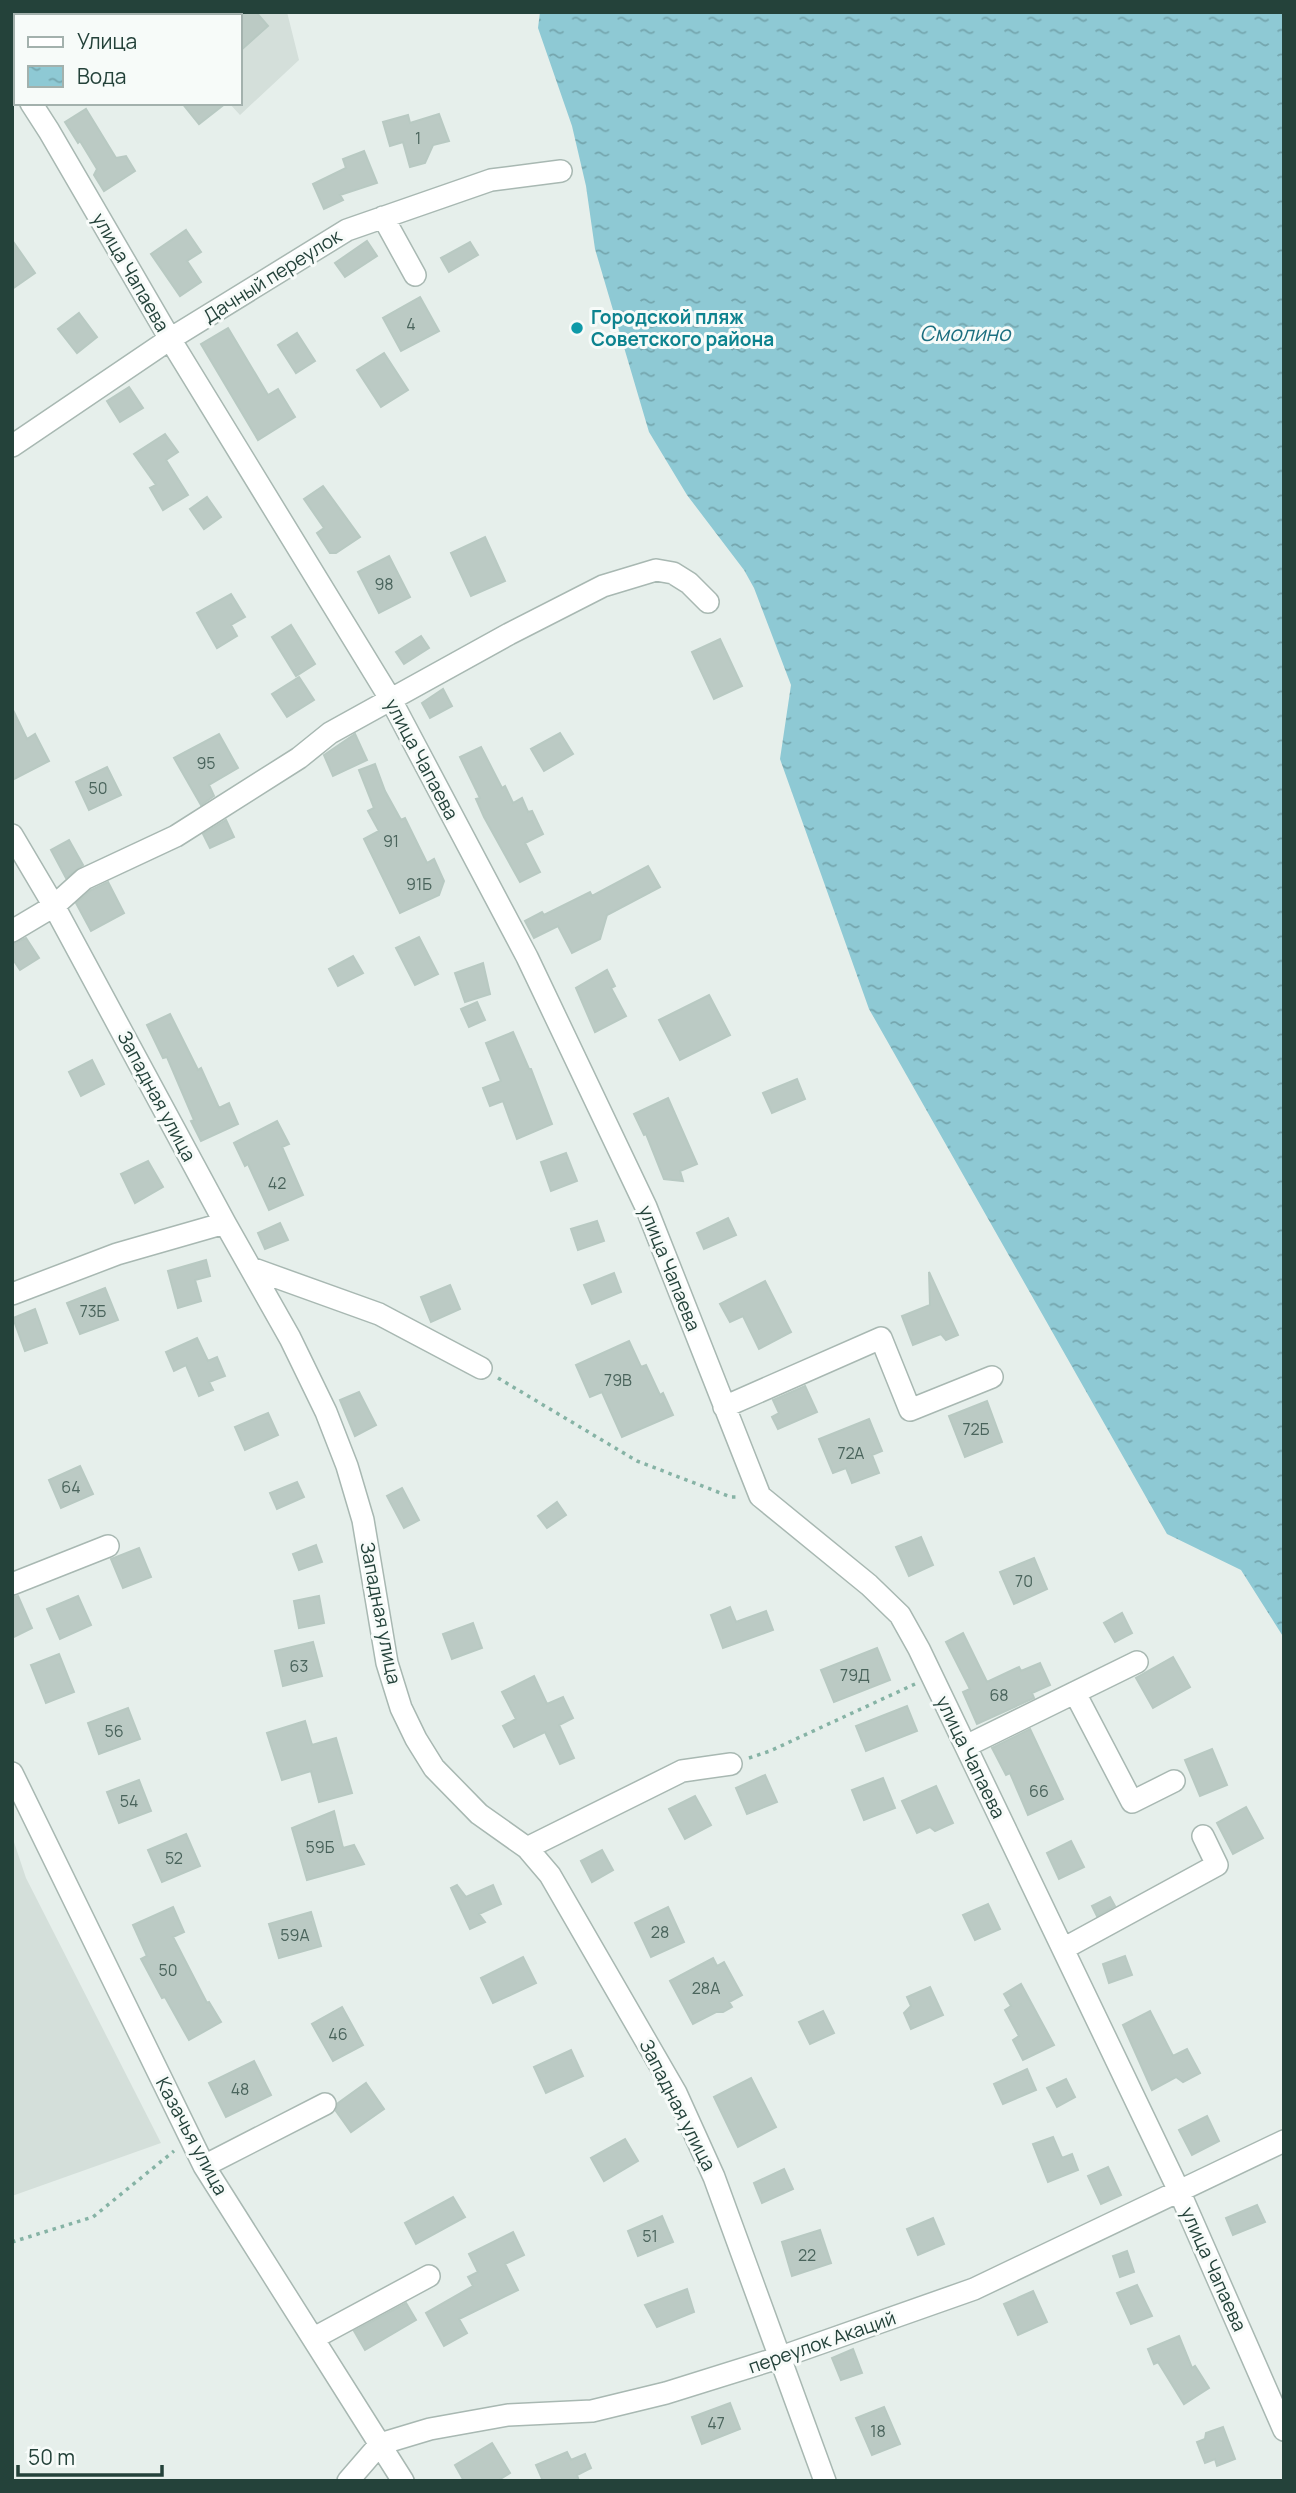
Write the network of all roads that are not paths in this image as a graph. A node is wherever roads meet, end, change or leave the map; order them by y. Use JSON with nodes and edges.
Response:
{"nodes":[{"id":1,"x":32,"y":105,"type":"edge"},
{"id":2,"x":561,"y":171,"type":"dead end"},
{"id":3,"x":383,"y":217,"type":"junction"},
{"id":4,"x":415,"y":275,"type":"dead end"},
{"id":5,"x":170,"y":339,"type":"junction"},
{"id":6,"x":12,"y":446,"type":"edge"},
{"id":7,"x":708,"y":602,"type":"dead end"},
{"id":8,"x":391,"y":700,"type":"junction"},
{"id":9,"x":12,"y":835,"type":"edge"},
{"id":10,"x":54,"y":906,"type":"junction"},
{"id":11,"x":12,"y":931,"type":"edge"},
{"id":12,"x":225,"y":1223,"type":"junction"},
{"id":13,"x":251,"y":1268,"type":"junction"},
{"id":14,"x":12,"y":1294,"type":"edge"},
{"id":15,"x":481,"y":1368,"type":"road end"},
{"id":16,"x":992,"y":1377,"type":"dead end"},
{"id":17,"x":724,"y":1407,"type":"junction"},
{"id":18,"x":108,"y":1546,"type":"dead end"},
{"id":19,"x":12,"y":1584,"type":"edge"},
{"id":20,"x":1136,"y":1662,"type":"dead end"},
{"id":21,"x":1075,"y":1692,"type":"junction"},
{"id":22,"x":966,"y":1746,"type":"junction"},
{"id":23,"x":730,"y":1764,"type":"road end"},
{"id":24,"x":12,"y":1773,"type":"edge"},
{"id":25,"x":1174,"y":1781,"type":"dead end"},
{"id":26,"x":1203,"y":1836,"type":"dead end"},
{"id":27,"x":527,"y":1848,"type":"junction"},
{"id":28,"x":1063,"y":1948,"type":"junction"},
{"id":29,"x":325,"y":2104,"type":"dead end"},
{"id":30,"x":1284,"y":2141,"type":"edge"},
{"id":31,"x":204,"y":2166,"type":"junction"},
{"id":32,"x":1180,"y":2193,"type":"junction"},
{"id":33,"x":429,"y":2276,"type":"dead end"},
{"id":34,"x":314,"y":2339,"type":"junction"},
{"id":35,"x":778,"y":2358,"type":"junction"},
{"id":36,"x":1284,"y":2430,"type":"edge"},
{"id":37,"x":380,"y":2444,"type":"junction"},
{"id":38,"x":348,"y":2481,"type":"edge"},
{"id":39,"x":403,"y":2481,"type":"edge"},
{"id":40,"x":824,"y":2481,"type":"edge"}],
"edges":[{"from":1,"to":5,"type":"street","name":"улица Чапаева"},
{"from":2,"to":3,"type":"street","name":"Дачный переулок"},
{"from":3,"to":4,"type":"street"},
{"from":3,"to":5,"type":"street","name":"Дачный переулок"},
{"from":5,"to":6,"type":"street","name":"Дачный переулок"},
{"from":5,"to":8,"type":"street","name":"улица Чапаева"},
{"from":7,"to":8,"type":"street"},
{"from":8,"to":10,"type":"street"},
{"from":8,"to":17,"type":"street","name":"улица Чапаева"},
{"from":9,"to":10,"type":"street","name":"Западная улица"},
{"from":10,"to":11,"type":"street"},
{"from":10,"to":12,"type":"street","name":"Западная улица"},
{"from":12,"to":13,"type":"street","name":"Западная улица"},
{"from":12,"to":14,"type":"street"},
{"from":13,"to":15,"type":"street"},
{"from":13,"to":27,"type":"street","name":"Западная улица"},
{"from":16,"to":17,"type":"street"},
{"from":17,"to":22,"type":"street","name":"улица Чапаева"},
{"from":18,"to":19,"type":"street"},
{"from":20,"to":21,"type":"street"},
{"from":21,"to":22,"type":"street"},
{"from":21,"to":25,"type":"street"},
{"from":22,"to":28,"type":"street","name":"улица Чапаева"},
{"from":23,"to":27,"type":"street"},
{"from":24,"to":31,"type":"street","name":"Казачья улица"},
{"from":26,"to":28,"type":"street"},
{"from":27,"to":35,"type":"street","name":"Западная улица"},
{"from":28,"to":32,"type":"street","name":"улица Чапаева"},
{"from":29,"to":31,"type":"street"},
{"from":30,"to":32,"type":"street","name":"переулок Акаций"},
{"from":31,"to":34,"type":"street","name":"Казачья улица"},
{"from":32,"to":35,"type":"street","name":"переулок Акаций"},
{"from":32,"to":36,"type":"street","name":"улица Чапаева"},
{"from":33,"to":34,"type":"street"},
{"from":34,"to":37,"type":"street","name":"Казачья улица"},
{"from":35,"to":37,"type":"street","name":"переулок Акаций"},
{"from":35,"to":40,"type":"street","name":"Западная улица"},
{"from":37,"to":38,"type":"street"},
{"from":37,"to":39,"type":"street","name":"Казачья улица"}]}
